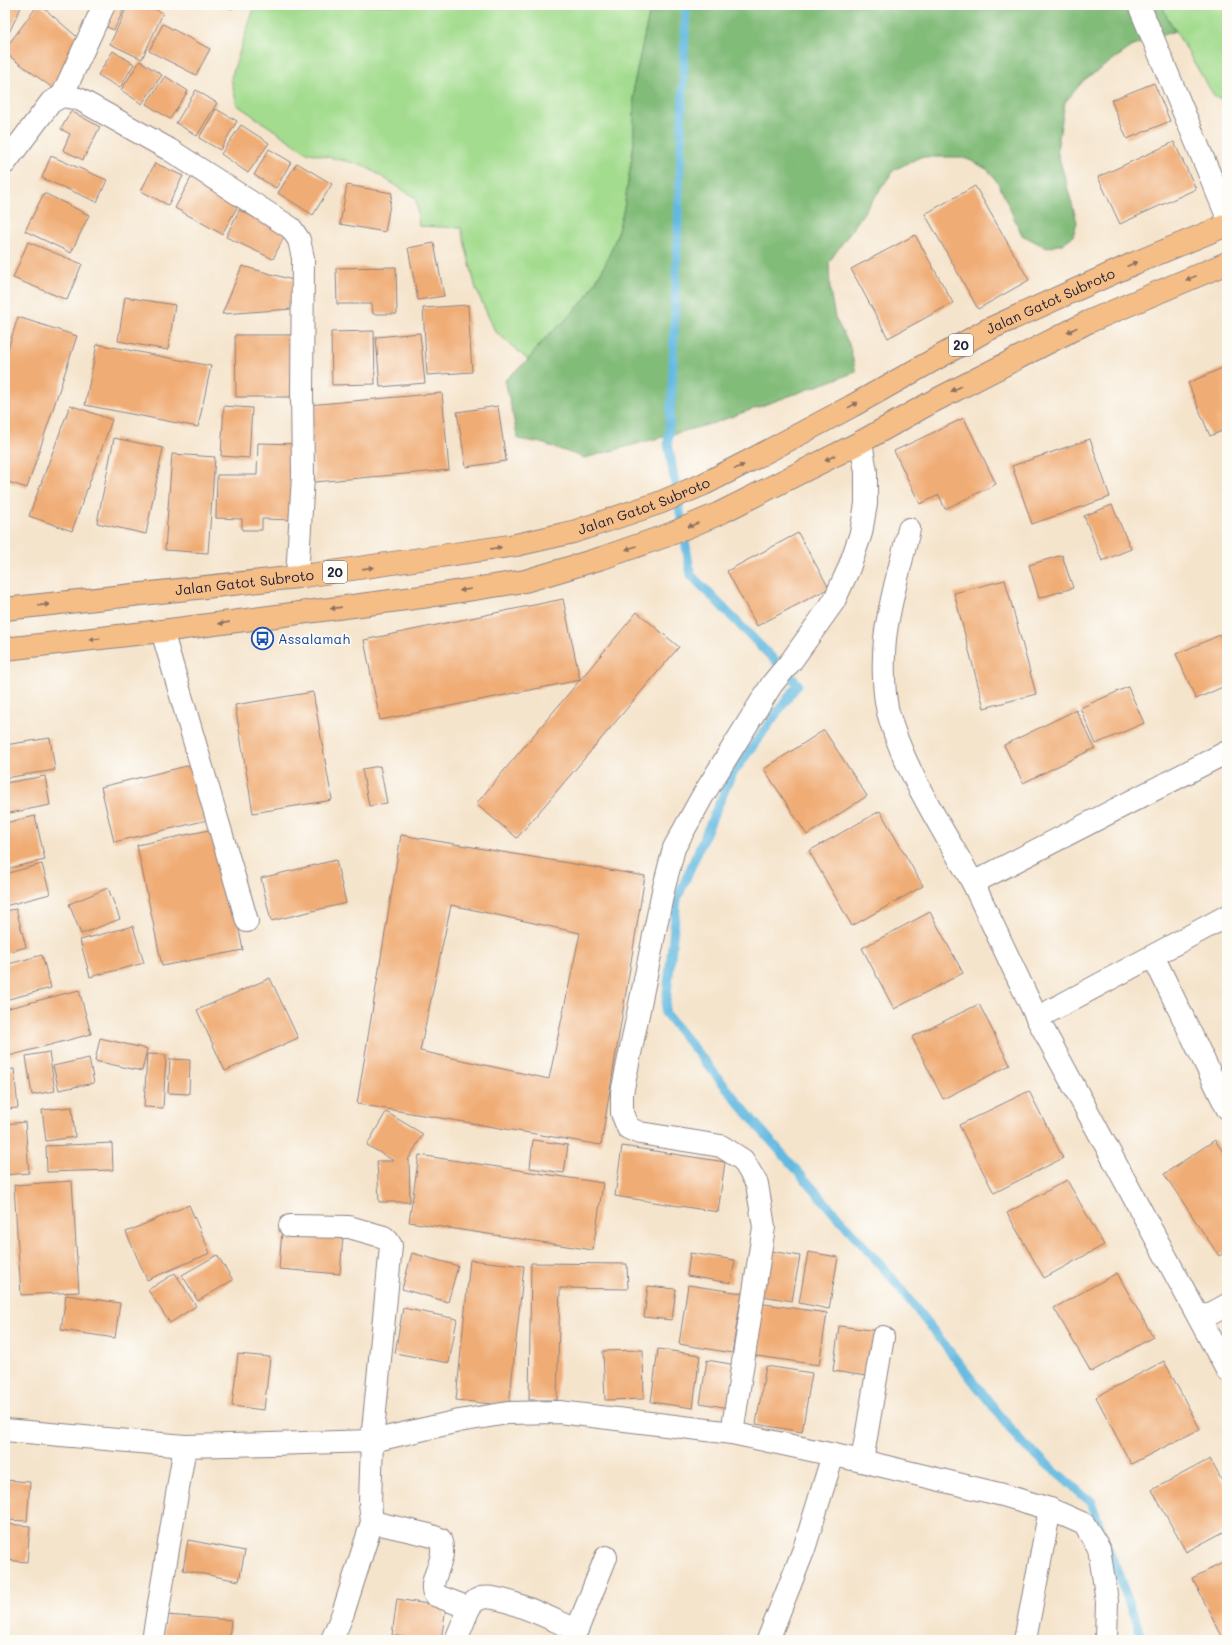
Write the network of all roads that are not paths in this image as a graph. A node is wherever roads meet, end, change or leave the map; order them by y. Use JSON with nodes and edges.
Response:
{"nodes":[{"id":1,"x":104,"y":5,"type":"edge"},
{"id":2,"x":1139,"y":5,"type":"edge"},
{"id":3,"x":62,"y":96,"type":"junction"},
{"id":4,"x":5,"y":163,"type":"edge"},
{"id":5,"x":1227,"y":216,"type":"edge"},
{"id":6,"x":1227,"y":225,"type":"edge"},
{"id":7,"x":1227,"y":263,"type":"edge"},
{"id":8,"x":861,"y":442,"type":"junction"},
{"id":9,"x":909,"y":529,"type":"dead end"},
{"id":10,"x":297,"y":578,"type":"junction"},
{"id":11,"x":5,"y":609,"type":"edge"},
{"id":12,"x":162,"y":631,"type":"junction"},
{"id":13,"x":5,"y":649,"type":"edge"},
{"id":14,"x":1227,"y":752,"type":"edge"},
{"id":15,"x":973,"y":883,"type":"junction"},
{"id":16,"x":1227,"y":916,"type":"edge"},
{"id":17,"x":246,"y":920,"type":"dead end"},
{"id":18,"x":1153,"y":956,"type":"junction"},
{"id":19,"x":1037,"y":1018,"type":"junction"},
{"id":20,"x":1227,"y":1108,"type":"edge"},
{"id":21,"x":290,"y":1226,"type":"dead end"},
{"id":22,"x":1227,"y":1305,"type":"edge"},
{"id":23,"x":1201,"y":1319,"type":"junction"},
{"id":24,"x":883,"y":1338,"type":"dead end"},
{"id":25,"x":1227,"y":1370,"type":"edge"},
{"id":26,"x":5,"y":1430,"type":"edge"},
{"id":27,"x":732,"y":1433,"type":"junction"},
{"id":28,"x":372,"y":1441,"type":"junction"},
{"id":29,"x":185,"y":1446,"type":"junction"},
{"id":30,"x":834,"y":1455,"type":"junction"},
{"id":31,"x":862,"y":1461,"type":"junction"},
{"id":32,"x":1042,"y":1507,"type":"junction"},
{"id":33,"x":372,"y":1522,"type":"junction"},
{"id":34,"x":606,"y":1558,"type":"dead end"},
{"id":35,"x":469,"y":1608,"type":"junction"},
{"id":36,"x":569,"y":1634,"type":"edge"},
{"id":37,"x":153,"y":1640,"type":"edge"},
{"id":38,"x":332,"y":1640,"type":"edge"},
{"id":39,"x":456,"y":1640,"type":"edge"},
{"id":40,"x":768,"y":1640,"type":"edge"},
{"id":41,"x":1024,"y":1640,"type":"edge"},
{"id":42,"x":1106,"y":1640,"type":"edge"}],
"edges":[{"from":1,"to":3,"type":"street"},
{"from":2,"to":5,"type":"street"},
{"from":3,"to":4,"type":"street"},
{"from":3,"to":10,"type":"street"},
{"from":10,"to":6,"type":"highway","name":"Jalan Gatot Subroto","number":"20","one_way":true},
{"from":7,"to":8,"type":"highway","one_way":true},
{"from":8,"to":12,"type":"highway","one_way":true},
{"from":8,"to":27,"type":"street"},
{"from":9,"to":15,"type":"street"},
{"from":11,"to":10,"type":"highway","name":"Jalan Gatot Subroto","number":"20","one_way":true},
{"from":12,"to":13,"type":"highway","one_way":true},
{"from":12,"to":17,"type":"street"},
{"from":14,"to":15,"type":"street"},
{"from":15,"to":19,"type":"street"},
{"from":16,"to":18,"type":"street"},
{"from":18,"to":19,"type":"street"},
{"from":18,"to":20,"type":"street"},
{"from":19,"to":23,"type":"street"},
{"from":21,"to":28,"type":"street"},
{"from":22,"to":23,"type":"street"},
{"from":23,"to":25,"type":"street"},
{"from":24,"to":31,"type":"street"},
{"from":26,"to":29,"type":"street"},
{"from":27,"to":28,"type":"street"},
{"from":27,"to":30,"type":"street"},
{"from":28,"to":29,"type":"street"},
{"from":28,"to":33,"type":"street"},
{"from":29,"to":37,"type":"street"},
{"from":30,"to":31,"type":"street"},
{"from":30,"to":40,"type":"street"},
{"from":31,"to":32,"type":"street"},
{"from":32,"to":41,"type":"street"},
{"from":32,"to":42,"type":"street"},
{"from":33,"to":35,"type":"street"},
{"from":33,"to":38,"type":"street"},
{"from":34,"to":36,"type":"street"},
{"from":35,"to":36,"type":"street"},
{"from":35,"to":39,"type":"street"}]}
